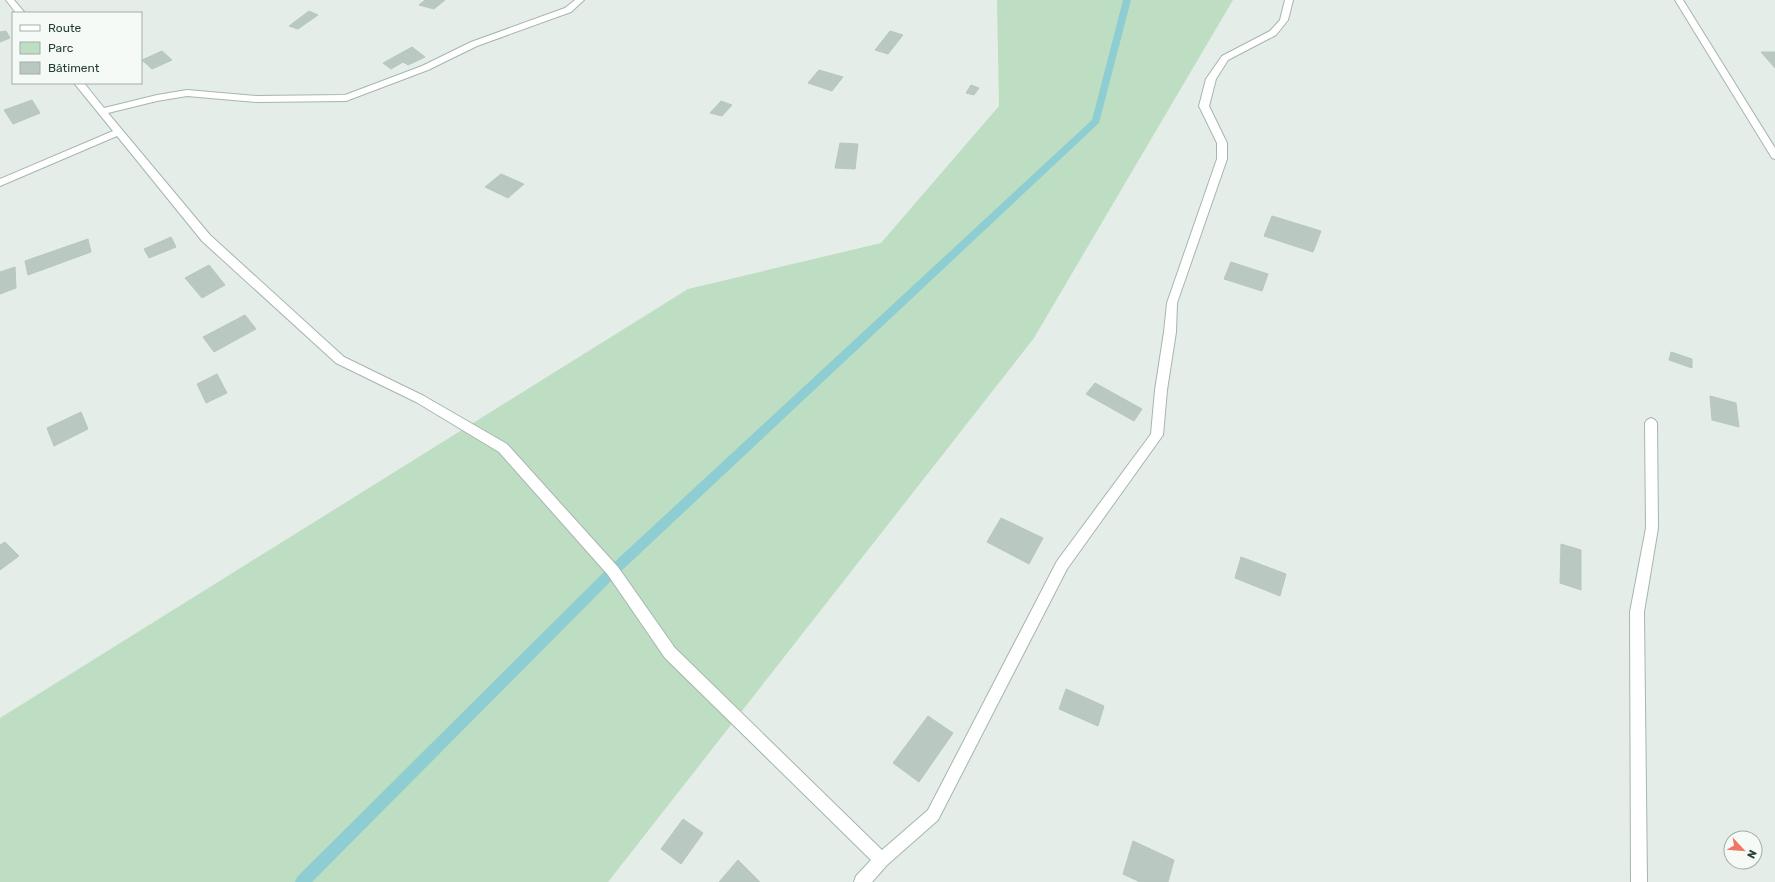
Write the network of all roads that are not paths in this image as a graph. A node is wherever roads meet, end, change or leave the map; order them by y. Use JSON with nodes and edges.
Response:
{"nodes":[{"id":1,"x":10,"y":0,"type":"edge"},
{"id":2,"x":580,"y":0,"type":"edge"},
{"id":3,"x":1289,"y":0,"type":"edge"},
{"id":4,"x":1679,"y":0,"type":"edge"},
{"id":5,"x":20,"y":12,"type":"edge"},
{"id":6,"x":80,"y":84,"type":"edge"},
{"id":7,"x":102,"y":112,"type":"junction"},
{"id":8,"x":119,"y":132,"type":"junction"},
{"id":9,"x":1775,"y":156,"type":"edge"},
{"id":10,"x":0,"y":183,"type":"edge"},
{"id":11,"x":1651,"y":423,"type":"dead end"},
{"id":12,"x":882,"y":860,"type":"junction"},
{"id":13,"x":862,"y":882,"type":"edge"},
{"id":14,"x":1639,"y":882,"type":"edge"}],
"edges":[{"from":1,"to":5,"type":"street"},
{"from":2,"to":7,"type":"street"},
{"from":3,"to":12,"type":"street"},
{"from":4,"to":9,"type":"street"},
{"from":6,"to":7,"type":"street"},
{"from":7,"to":8,"type":"street"},
{"from":8,"to":10,"type":"street"},
{"from":8,"to":12,"type":"street"},
{"from":11,"to":14,"type":"street"},
{"from":12,"to":13,"type":"street"}]}
